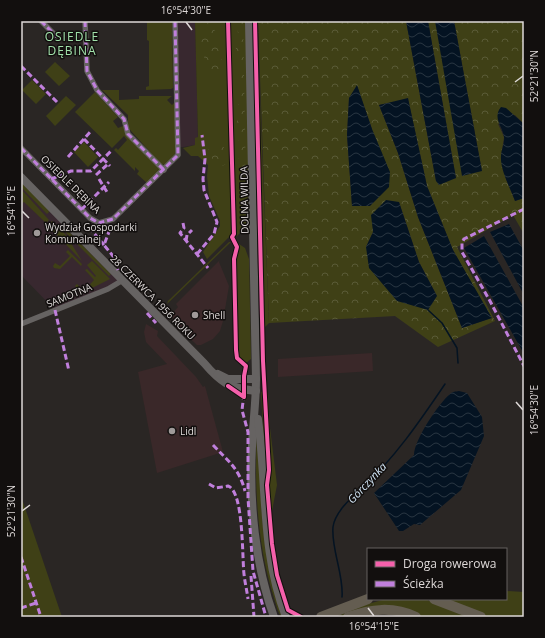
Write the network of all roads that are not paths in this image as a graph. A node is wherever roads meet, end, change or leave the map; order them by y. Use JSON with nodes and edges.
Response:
{"nodes":[{"id":1,"x":41,"y":21,"type":"edge"},
{"id":2,"x":85,"y":21,"type":"edge"},
{"id":3,"x":175,"y":21,"type":"edge"},
{"id":4,"x":249,"y":21,"type":"edge"},
{"id":5,"x":56,"y":37,"type":"dead end"},
{"id":6,"x":21,"y":148,"type":"edge"},
{"id":7,"x":164,"y":170,"type":"junction"},
{"id":8,"x":21,"y":177,"type":"edge"},
{"id":9,"x":123,"y":280,"type":"junction"},
{"id":10,"x":21,"y":324,"type":"edge"},
{"id":11,"x":204,"y":363,"type":"junction"},
{"id":12,"x":256,"y":379,"type":"junction"},
{"id":13,"x":256,"y":391,"type":"junction"},
{"id":14,"x":256,"y":406,"type":"junction"},
{"id":15,"x":367,"y":599,"type":"edge"},
{"id":16,"x":437,"y":600,"type":"edge"},
{"id":17,"x":274,"y":617,"type":"edge"},
{"id":18,"x":286,"y":617,"type":"edge"},
{"id":19,"x":321,"y":617,"type":"edge"},
{"id":20,"x":348,"y":617,"type":"edge"},
{"id":21,"x":416,"y":617,"type":"edge"},
{"id":22,"x":481,"y":617,"type":"edge"}],
"edges":[{"from":1,"to":5,"type":"street"},
{"from":2,"to":7,"type":"street"},
{"from":3,"to":7,"type":"street","name":"OSIEDLE DĘBINA"},
{"from":4,"to":12,"type":"main road","name":"DOLNA WILDA"},
{"from":6,"to":7,"type":"street","name":"OSIEDLE DĘBINA"},
{"from":8,"to":9,"type":"main road","name":"28 CZERWCA 1956 ROKU"},
{"from":9,"to":10,"type":"street","name":"SAMOTNA"},
{"from":9,"to":11,"type":"main road","name":"28 CZERWCA 1956 ROKU"},
{"from":11,"to":12,"type":"main road","name":"28 CZERWCA 1956 ROKU"},
{"from":11,"to":13,"type":"main road","name":"28 CZERWCA 1956 ROKU"},
{"from":12,"to":13,"type":"main road"},
{"from":13,"to":14,"type":"main road"},
{"from":14,"to":17,"type":"main road"},
{"from":14,"to":18,"type":"main road"},
{"from":15,"to":19,"type":"highway"},
{"from":16,"to":22,"type":"highway"},
{"from":20,"to":21,"type":"highway"}]}
